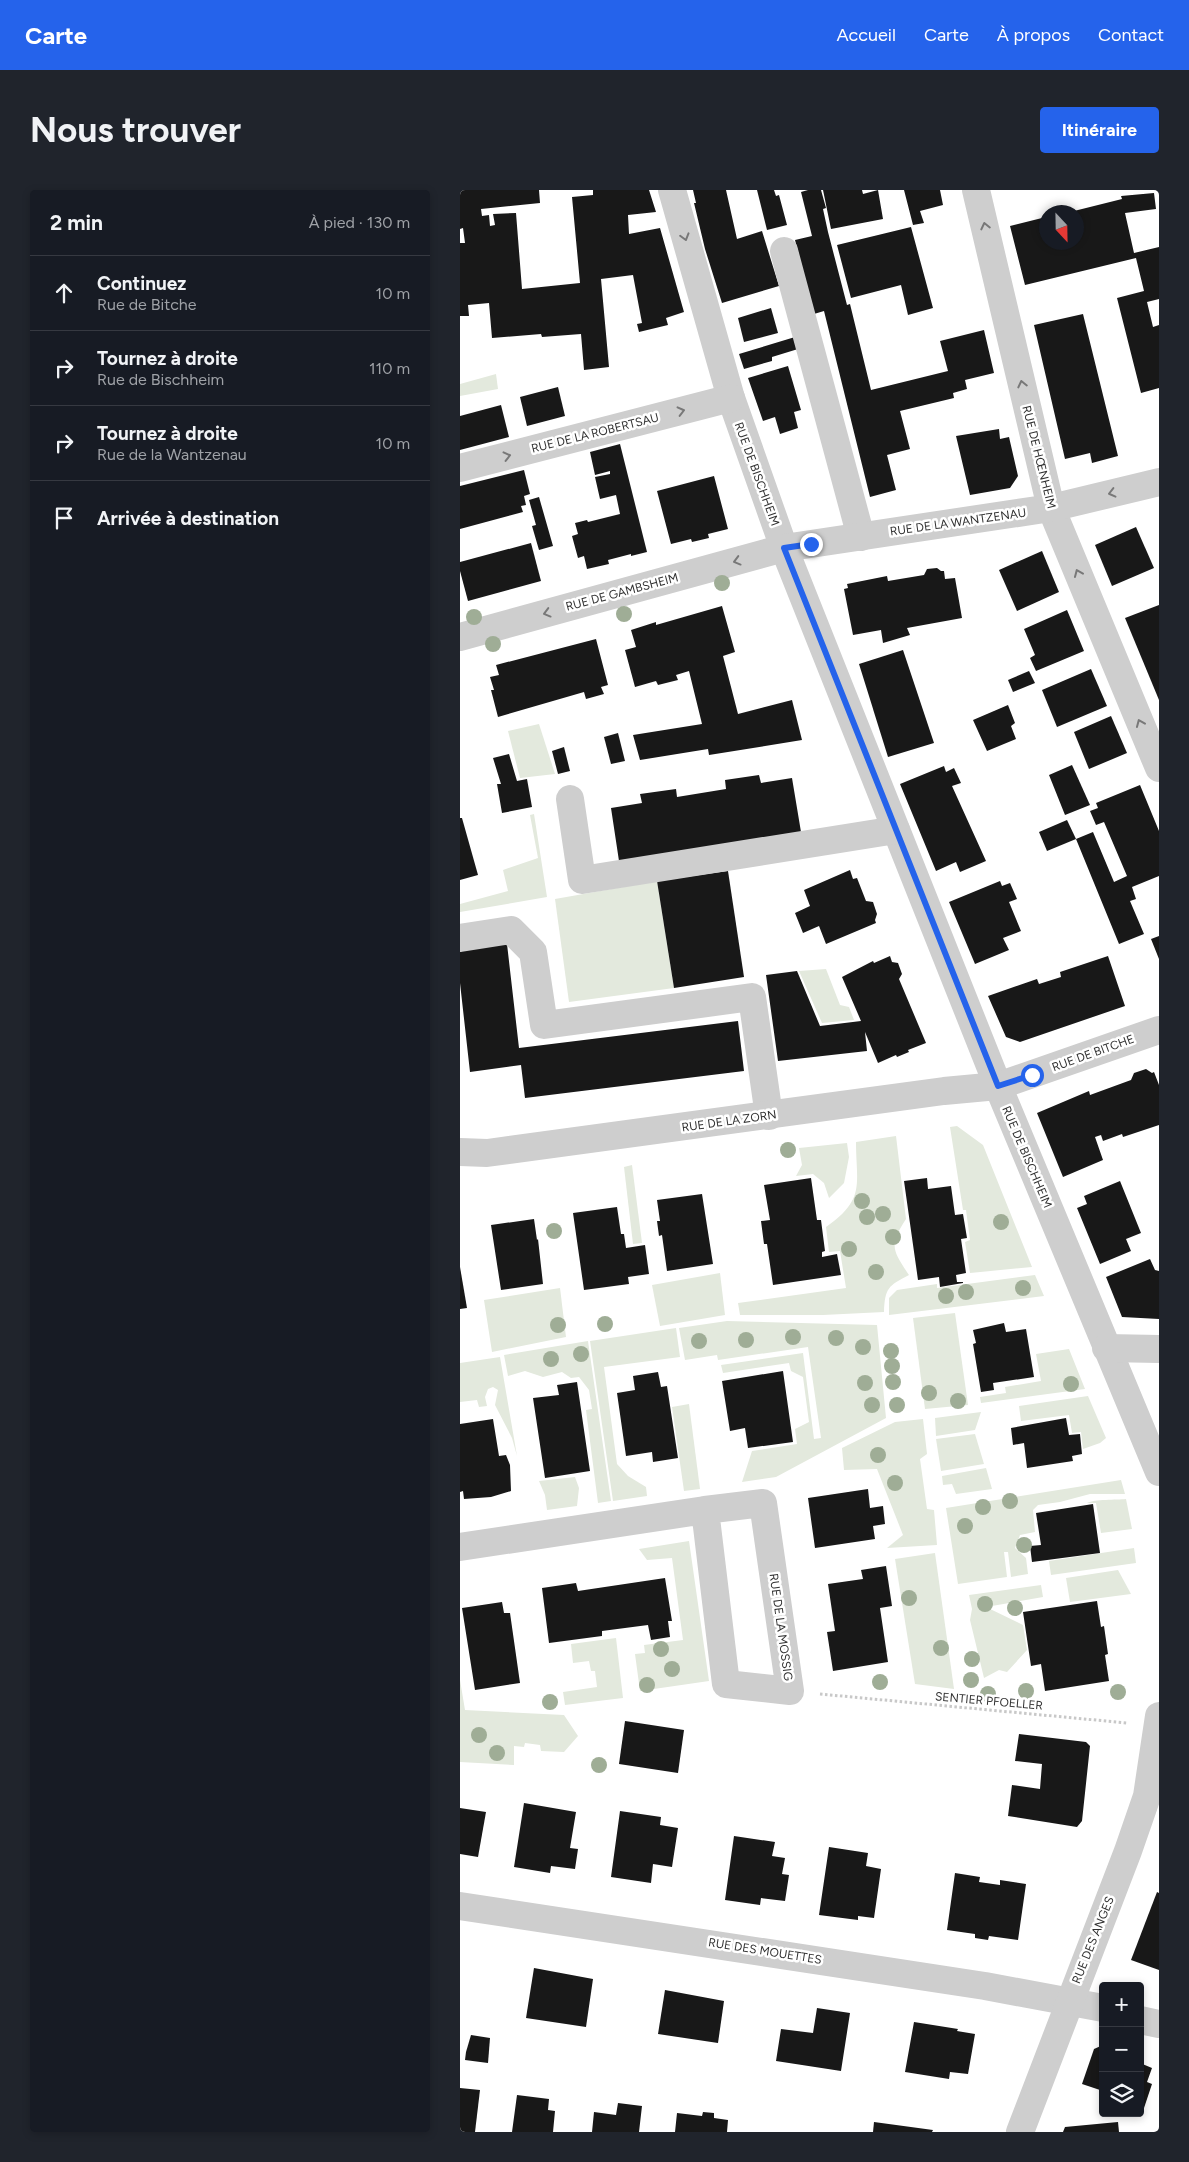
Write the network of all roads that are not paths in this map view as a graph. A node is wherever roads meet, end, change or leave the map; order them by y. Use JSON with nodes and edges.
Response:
{"nodes":[{"id":1,"x":672,"y":190,"type":"edge"},
{"id":2,"x":976,"y":190,"type":"edge"},
{"id":3,"x":784,"y":251,"type":"dead end"},
{"id":4,"x":730,"y":398,"type":"junction"},
{"id":5,"x":460,"y":468,"type":"edge"},
{"id":6,"x":1159,"y":482,"type":"edge"},
{"id":7,"x":1051,"y":508,"type":"junction"},
{"id":8,"x":861,"y":537,"type":"junction"},
{"id":9,"x":784,"y":548,"type":"junction"},
{"id":10,"x":460,"y":636,"type":"edge"},
{"id":11,"x":1159,"y":768,"type":"edge"},
{"id":12,"x":570,"y":799,"type":"dead end"},
{"id":13,"x":896,"y":830,"type":"junction"},
{"id":14,"x":460,"y":938,"type":"edge"},
{"id":15,"x":1159,"y":1030,"type":"edge"},
{"id":16,"x":998,"y":1086,"type":"junction"},
{"id":17,"x":769,"y":1116,"type":"junction"},
{"id":18,"x":460,"y":1152,"type":"edge"},
{"id":19,"x":1106,"y":1348,"type":"junction"},
{"id":20,"x":1159,"y":1349,"type":"edge"},
{"id":21,"x":1159,"y":1472,"type":"edge"},
{"id":22,"x":705,"y":1510,"type":"junction"},
{"id":23,"x":460,"y":1547,"type":"edge"},
{"id":24,"x":1158,"y":1733,"type":"edge"},
{"id":25,"x":460,"y":1906,"type":"edge"},
{"id":26,"x":1069,"y":2000,"type":"junction"},
{"id":27,"x":1099,"y":2007,"type":"edge"},
{"id":28,"x":1144,"y":2021,"type":"edge"},
{"id":29,"x":1159,"y":2024,"type":"edge"},
{"id":30,"x":1020,"y":2132,"type":"edge"}],
"edges":[{"from":1,"to":4,"type":"street","name":"RUE DE BISCHHEIM","one_way":true},
{"from":7,"to":2,"type":"street","name":"RUE DE HŒNHEIM","one_way":true},
{"from":3,"to":8,"type":"street"},
{"from":5,"to":4,"type":"street","name":"RUE DE LA ROBERTSAU","one_way":true},
{"from":4,"to":9,"type":"street","name":"RUE DE BISCHHEIM"},
{"from":6,"to":7,"type":"street","name":"RUE DE LA WANTZENAU","one_way":true},
{"from":7,"to":8,"type":"street","name":"RUE DE LA WANTZENAU"},
{"from":11,"to":7,"type":"street","name":"RUE DE HŒNHEIM","one_way":true},
{"from":8,"to":9,"type":"street","name":"RUE DE LA WANTZENAU"},
{"from":9,"to":10,"type":"street","name":"RUE DE GAMBSHEIM","one_way":true},
{"from":9,"to":13,"type":"street","name":"RUE DE BISCHHEIM"},
{"from":12,"to":13,"type":"street"},
{"from":13,"to":16,"type":"street","name":"RUE DE BISCHHEIM"},
{"from":14,"to":17,"type":"street"},
{"from":15,"to":16,"type":"street","name":"RUE DE BITCHE"},
{"from":16,"to":17,"type":"street","name":"RUE DE LA ZORN"},
{"from":16,"to":19,"type":"street","name":"RUE DE BISCHHEIM"},
{"from":17,"to":18,"type":"street","name":"RUE DE LA ZORN"},
{"from":19,"to":20,"type":"street"},
{"from":19,"to":21,"type":"street","name":"RUE DE BISCHHEIM"},
{"from":22,"to":22,"type":"street","name":"RUE DE LA MOSSIG"},
{"from":22,"to":23,"type":"street","name":"RUE DE LA MOSSIG"},
{"from":24,"to":26,"type":"street","name":"RUE DES ANGES"},
{"from":25,"to":26,"type":"street","name":"RUE DES MOUETTES"},
{"from":26,"to":27,"type":"street","name":"RUE DES MOUETTES"},
{"from":26,"to":30,"type":"street","name":"RUE DES ANGES"},
{"from":28,"to":29,"type":"street"}]}
